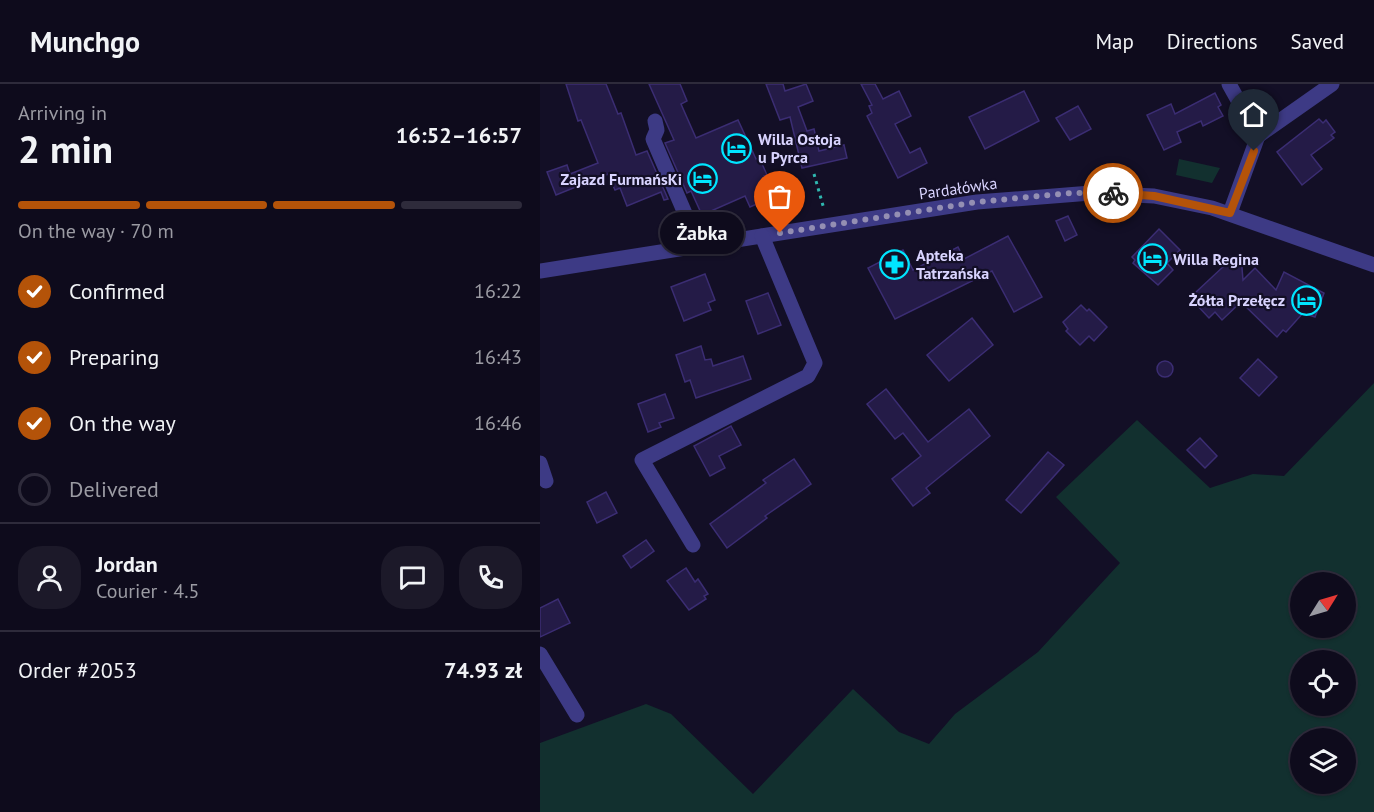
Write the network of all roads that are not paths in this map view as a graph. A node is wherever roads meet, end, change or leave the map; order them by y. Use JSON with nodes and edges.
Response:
{"nodes":[{"id":1,"x":1228,"y":84,"type":"edge"},
{"id":2,"x":1332,"y":84,"type":"edge"},
{"id":3,"x":655,"y":122,"type":"dead end"},
{"id":4,"x":1258,"y":136,"type":"junction"},
{"id":5,"x":1230,"y":213,"type":"junction"},
{"id":6,"x":762,"y":236,"type":"junction"},
{"id":7,"x":699,"y":246,"type":"junction"},
{"id":8,"x":1374,"y":265,"type":"edge"},
{"id":9,"x":540,"y":271,"type":"edge"},
{"id":10,"x":540,"y":463,"type":"edge"},
{"id":11,"x":546,"y":481,"type":"dead end"},
{"id":12,"x":693,"y":545,"type":"dead end"},
{"id":13,"x":540,"y":654,"type":"edge"},
{"id":14,"x":577,"y":715,"type":"dead end"}],
"edges":[{"from":1,"to":4,"type":"street"},
{"from":2,"to":4,"type":"street"},
{"from":3,"to":7,"type":"street"},
{"from":4,"to":5,"type":"street"},
{"from":5,"to":6,"type":"street","name":"Pardałówka"},
{"from":5,"to":8,"type":"street","name":"Pardałówka"},
{"from":6,"to":7,"type":"street","name":"Pardałówka"},
{"from":6,"to":12,"type":"street"},
{"from":7,"to":9,"type":"street","name":"Pardałówka"},
{"from":10,"to":11,"type":"street"},
{"from":13,"to":14,"type":"street"}]}
